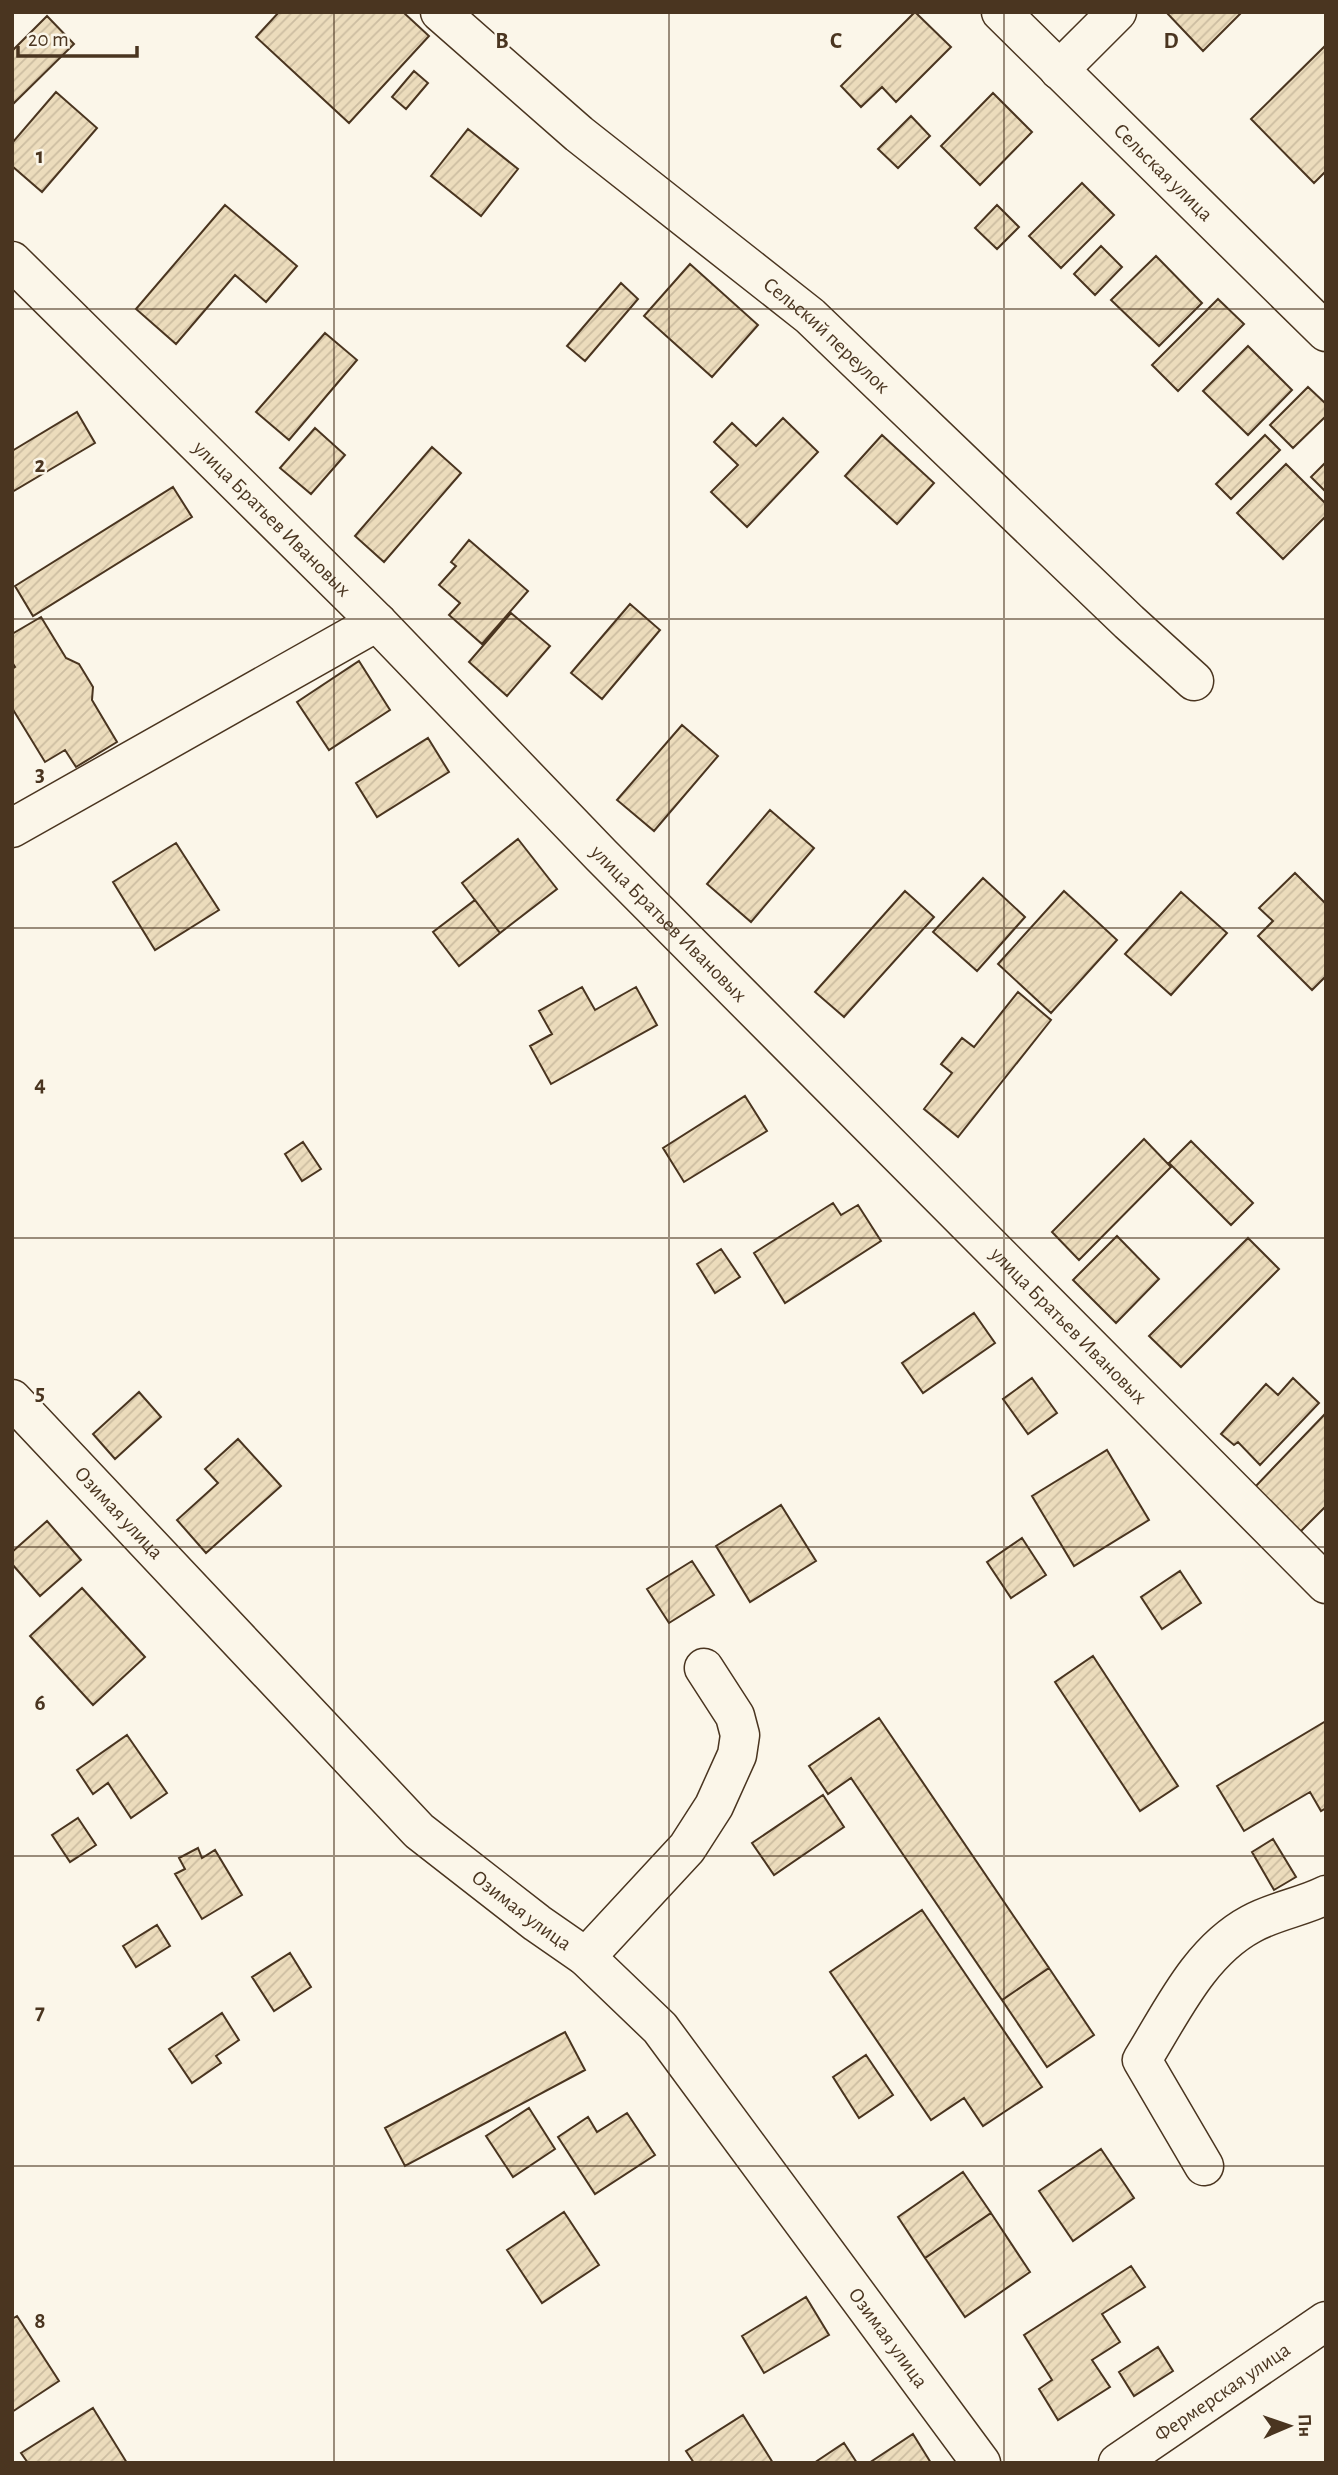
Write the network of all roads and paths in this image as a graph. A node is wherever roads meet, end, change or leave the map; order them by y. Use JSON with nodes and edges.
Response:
{"nodes":[{"id":1,"x":440,"y":12,"type":"edge"},
{"id":2,"x":1001,"y":12,"type":"edge"},
{"id":3,"x":1117,"y":12,"type":"edge"},
{"id":4,"x":1059,"y":69,"type":"junction"},
{"id":5,"x":12,"y":261,"type":"edge"},
{"id":6,"x":1326,"y":332,"type":"edge"},
{"id":7,"x":377,"y":622,"type":"junction"},
{"id":8,"x":1194,"y":681,"type":"dead end"},
{"id":9,"x":12,"y":828,"type":"edge"},
{"id":10,"x":12,"y":1399,"type":"edge"},
{"id":11,"x":1326,"y":1584,"type":"edge"},
{"id":12,"x":704,"y":1668,"type":"dead end"},
{"id":13,"x":1326,"y":1895,"type":"edge"},
{"id":14,"x":586,"y":1957,"type":"junction"},
{"id":15,"x":1204,"y":2166,"type":"dead end"},
{"id":16,"x":1326,"y":2321,"type":"edge"},
{"id":17,"x":981,"y":2463,"type":"edge"},
{"id":18,"x":1118,"y":2463,"type":"edge"}],
"edges":[{"from":1,"to":8,"type":"street","name":"Сельский переулок"},
{"from":2,"to":4,"type":"street","name":"Сельская улица"},
{"from":3,"to":4,"type":"street"},
{"from":4,"to":6,"type":"street","name":"Сельская улица"},
{"from":5,"to":7,"type":"street","name":"улица Братьев Ивановых"},
{"from":7,"to":9,"type":"street"},
{"from":7,"to":11,"type":"street","name":"улица Братьев Ивановых"},
{"from":10,"to":14,"type":"street","name":"Озимая улица"},
{"from":12,"to":14,"type":"street"},
{"from":13,"to":15,"type":"street"},
{"from":14,"to":17,"type":"street","name":"Озимая улица"},
{"from":16,"to":18,"type":"street","name":"Фермерская улица"}]}
